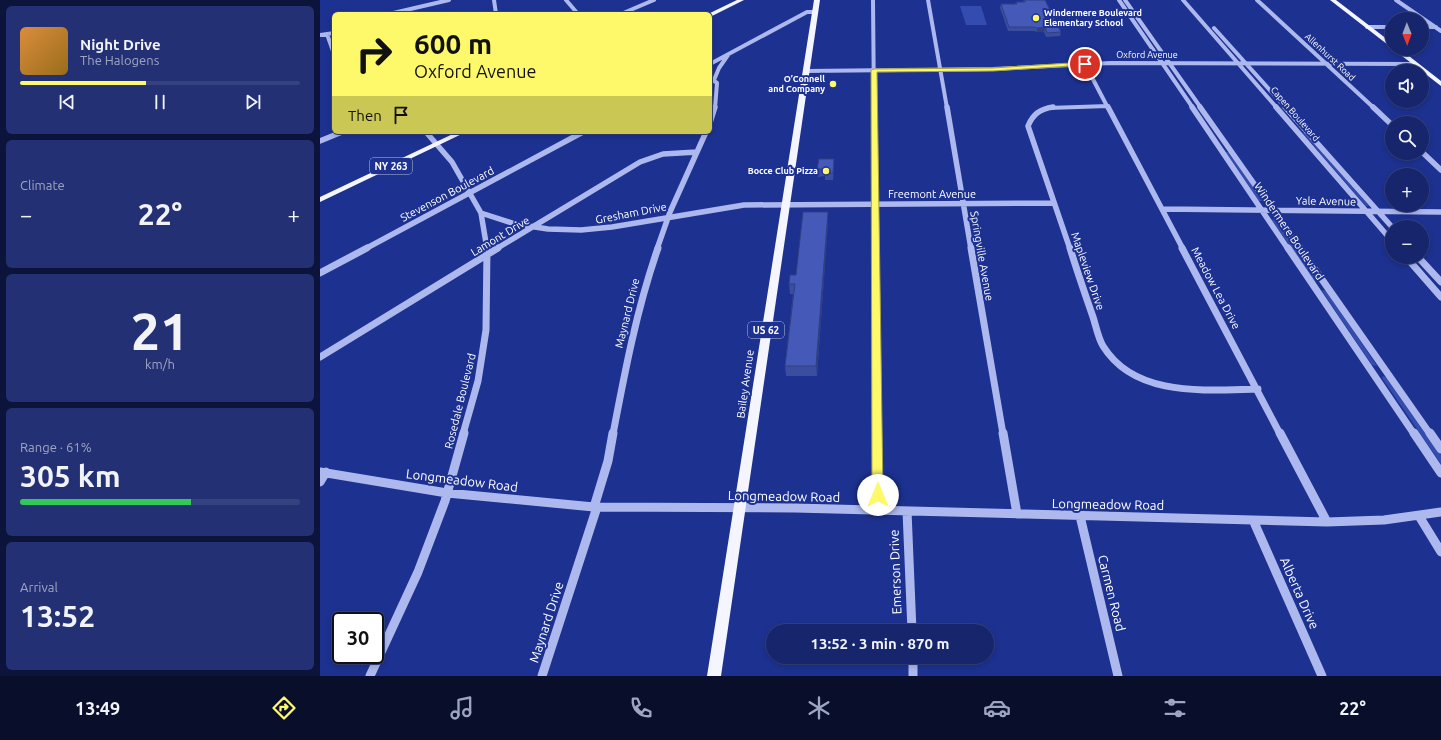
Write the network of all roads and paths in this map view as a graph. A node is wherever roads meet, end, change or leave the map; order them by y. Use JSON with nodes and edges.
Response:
{"nodes":[{"id":1,"x":449,"y":0,"type":"edge"},
{"id":2,"x":494,"y":0,"type":"edge"},
{"id":3,"x":566,"y":0,"type":"edge"},
{"id":4,"x":654,"y":0,"type":"edge"},
{"id":5,"x":741,"y":0,"type":"edge"},
{"id":6,"x":817,"y":0,"type":"edge"},
{"id":7,"x":873,"y":0,"type":"edge"},
{"id":8,"x":928,"y":0,"type":"edge"},
{"id":9,"x":1119,"y":0,"type":"edge"},
{"id":10,"x":1125,"y":0,"type":"edge"},
{"id":11,"x":1183,"y":0,"type":"edge"},
{"id":12,"x":1189,"y":0,"type":"edge"},
{"id":13,"x":1257,"y":0,"type":"edge"},
{"id":14,"x":1333,"y":0,"type":"edge"},
{"id":15,"x":1396,"y":0,"type":"edge"},
{"id":16,"x":398,"y":12,"type":"edge"},
{"id":17,"x":494,"y":12,"type":"edge"},
{"id":18,"x":576,"y":12,"type":"edge"},
{"id":19,"x":626,"y":12,"type":"edge"},
{"id":20,"x":816,"y":12,"type":"junction"},
{"id":21,"x":712,"y":14,"type":"edge"},
{"id":22,"x":1367,"y":27,"type":"junction"},
{"id":23,"x":1385,"y":27,"type":"edge"},
{"id":24,"x":1429,"y":27,"type":"edge"},
{"id":25,"x":1435,"y":27,"type":"junction"},
{"id":26,"x":1441,"y":27,"type":"edge"},
{"id":27,"x":1441,"y":31,"type":"edge"},
{"id":28,"x":332,"y":33,"type":"edge"},
{"id":29,"x":327,"y":34,"type":"junction"},
{"id":30,"x":320,"y":35,"type":"edge"},
{"id":31,"x":1385,"y":41,"type":"edge"},
{"id":32,"x":332,"y":48,"type":"edge"},
{"id":33,"x":730,"y":53,"type":"junction"},
{"id":34,"x":1405,"y":56,"type":"edge"},
{"id":35,"x":712,"y":63,"type":"edge"},
{"id":36,"x":1162,"y":63,"type":"junction"},
{"id":37,"x":1169,"y":63,"type":"junction"},
{"id":38,"x":1246,"y":63,"type":"junction"},
{"id":39,"x":1085,"y":64,"type":"junction"},
{"id":40,"x":1239,"y":64,"type":"junction"},
{"id":41,"x":1326,"y":64,"type":"junction"},
{"id":42,"x":1385,"y":64,"type":"edge"},
{"id":43,"x":1416,"y":64,"type":"edge"},
{"id":44,"x":874,"y":70,"type":"junction"},
{"id":45,"x":940,"y":70,"type":"junction"},
{"id":46,"x":806,"y":71,"type":"junction"},
{"id":47,"x":1429,"y":73,"type":"edge"},
{"id":48,"x":712,"y":79,"type":"edge"},
{"id":49,"x":1438,"y":79,"type":"edge"},
{"id":50,"x":1441,"y":84,"type":"edge"},
{"id":51,"x":1108,"y":106,"type":"junction"},
{"id":52,"x":712,"y":116,"type":"edge"},
{"id":53,"x":1385,"y":119,"type":"edge"},
{"id":54,"x":338,"y":134,"type":"edge"},
{"id":55,"x":428,"y":134,"type":"edge"},
{"id":56,"x":459,"y":134,"type":"edge"},
{"id":57,"x":579,"y":134,"type":"edge"},
{"id":58,"x":705,"y":134,"type":"edge"},
{"id":59,"x":320,"y":142,"type":"edge"},
{"id":60,"x":438,"y":144,"type":"junction"},
{"id":61,"x":697,"y":152,"type":"junction"},
{"id":62,"x":1429,"y":159,"type":"edge"},
{"id":63,"x":1441,"y":170,"type":"edge"},
{"id":64,"x":468,"y":194,"type":"junction"},
{"id":65,"x":320,"y":200,"type":"edge"},
{"id":66,"x":1054,"y":203,"type":"junction"},
{"id":67,"x":786,"y":204,"type":"junction"},
{"id":68,"x":963,"y":204,"type":"junction"},
{"id":69,"x":876,"y":205,"type":"junction"},
{"id":70,"x":1163,"y":209,"type":"junction"},
{"id":71,"x":1262,"y":210,"type":"junction"},
{"id":72,"x":1274,"y":210,"type":"junction"},
{"id":73,"x":1366,"y":211,"type":"junction"},
{"id":74,"x":1378,"y":211,"type":"junction"},
{"id":75,"x":1441,"y":212,"type":"edge"},
{"id":76,"x":481,"y":214,"type":"junction"},
{"id":77,"x":670,"y":216,"type":"junction"},
{"id":78,"x":1386,"y":220,"type":"edge"},
{"id":79,"x":532,"y":228,"type":"junction"},
{"id":80,"x":1385,"y":233,"type":"edge"},
{"id":81,"x":488,"y":254,"type":"junction"},
{"id":82,"x":1412,"y":264,"type":"edge"},
{"id":83,"x":1424,"y":264,"type":"edge"},
{"id":84,"x":320,"y":274,"type":"edge"},
{"id":85,"x":1441,"y":282,"type":"edge"},
{"id":86,"x":1441,"y":297,"type":"edge"},
{"id":87,"x":320,"y":357,"type":"edge"},
{"id":88,"x":1258,"y":389,"type":"junction"},
{"id":89,"x":1441,"y":449,"type":"edge"},
{"id":90,"x":323,"y":472,"type":"edge"},
{"id":91,"x":1441,"y":473,"type":"edge"},
{"id":92,"x":320,"y":482,"type":"edge"},
{"id":93,"x":447,"y":493,"type":"junction"},
{"id":94,"x":595,"y":507,"type":"junction"},
{"id":95,"x":741,"y":508,"type":"junction"},
{"id":96,"x":878,"y":510,"type":"junction"},
{"id":97,"x":907,"y":511,"type":"junction"},
{"id":98,"x":1441,"y":512,"type":"edge"},
{"id":99,"x":1016,"y":514,"type":"junction"},
{"id":100,"x":1080,"y":516,"type":"junction"},
{"id":101,"x":1419,"y":516,"type":"junction"},
{"id":102,"x":1254,"y":520,"type":"junction"},
{"id":103,"x":1327,"y":522,"type":"junction"},
{"id":104,"x":1441,"y":552,"type":"edge"},
{"id":105,"x":912,"y":624,"type":"edge"},
{"id":106,"x":913,"y":664,"type":"edge"},
{"id":107,"x":370,"y":676,"type":"edge"},
{"id":108,"x":542,"y":676,"type":"edge"},
{"id":109,"x":714,"y":676,"type":"edge"},
{"id":110,"x":914,"y":676,"type":"edge"},
{"id":111,"x":1118,"y":676,"type":"edge"},
{"id":112,"x":1322,"y":676,"type":"edge"}],
"edges":[{"from":1,"to":16,"type":"street"},
{"from":2,"to":17,"type":"street"},
{"from":3,"to":18,"type":"street"},
{"from":4,"to":19,"type":"street"},
{"from":5,"to":21,"type":"main road"},
{"from":6,"to":20,"type":"main road","name":"Bailey Avenue","number":"US 62"},
{"from":7,"to":44,"type":"street"},
{"from":8,"to":45,"type":"street","name":"Springville Avenue"},
{"from":9,"to":36,"type":"street","name":"Windermere Boulevard"},
{"from":10,"to":37,"type":"street","name":"Windermere Boulevard"},
{"from":11,"to":40,"type":"street","name":"Capen Boulevard"},
{"from":12,"to":38,"type":"street","name":"Capen Boulevard"},
{"from":13,"to":41,"type":"street","name":"Allenhurst Road"},
{"from":14,"to":22,"type":"main road"},
{"from":15,"to":25,"type":"street"},
{"from":20,"to":33,"type":"street"},
{"from":20,"to":46,"type":"main road","name":"Bailey Avenue","number":"US 62"},
{"from":22,"to":23,"type":"street"},
{"from":22,"to":31,"type":"main road"},
{"from":24,"to":25,"type":"street"},
{"from":25,"to":26,"type":"street"},
{"from":25,"to":27,"type":"street"},
{"from":28,"to":29,"type":"street"},
{"from":29,"to":30,"type":"street"},
{"from":29,"to":32,"type":"street"},
{"from":33,"to":35,"type":"street"},
{"from":33,"to":48,"type":"street"},
{"from":34,"to":43,"type":"main road"},
{"from":36,"to":37,"type":"street","name":"Oxford Avenue"},
{"from":36,"to":39,"type":"street","name":"Oxford Avenue"},
{"from":36,"to":71,"type":"street","name":"Windermere Boulevard"},
{"from":37,"to":40,"type":"street","name":"Oxford Avenue"},
{"from":37,"to":72,"type":"street","name":"Windermere Boulevard"},
{"from":38,"to":40,"type":"street","name":"Oxford Avenue"},
{"from":38,"to":41,"type":"street","name":"Oxford Avenue"},
{"from":38,"to":74,"type":"street","name":"Capen Boulevard"},
{"from":39,"to":45,"type":"street","name":"Oxford Avenue"},
{"from":39,"to":51,"type":"street","name":"Meadow Lea Drive"},
{"from":40,"to":73,"type":"street","name":"Capen Boulevard"},
{"from":41,"to":42,"type":"street","name":"Oxford Avenue"},
{"from":41,"to":53,"type":"street","name":"Allenhurst Road"},
{"from":44,"to":45,"type":"street","name":"Oxford Avenue"},
{"from":44,"to":46,"type":"street","name":"Oxford Avenue"},
{"from":44,"to":69,"type":"street"},
{"from":45,"to":68,"type":"street","name":"Springville Avenue"},
{"from":46,"to":67,"type":"main road","name":"Bailey Avenue","number":"US 62"},
{"from":47,"to":49,"type":"main road"},
{"from":48,"to":52,"type":"street"},
{"from":49,"to":50,"type":"main road"},
{"from":51,"to":66,"type":"street","name":"Mapleview Drive"},
{"from":51,"to":70,"type":"street","name":"Meadow Lea Drive"},
{"from":54,"to":59,"type":"street"},
{"from":55,"to":60,"type":"street","name":"Rosedale Boulevard"},
{"from":56,"to":60,"type":"main road","number":"NY 263"},
{"from":57,"to":64,"type":"street","name":"Stevenson Boulevard"},
{"from":58,"to":61,"type":"street","name":"Maynard Drive"},
{"from":60,"to":64,"type":"street","name":"Rosedale Boulevard"},
{"from":60,"to":65,"type":"main road","number":"NY 263"},
{"from":61,"to":77,"type":"street","name":"Maynard Drive"},
{"from":61,"to":79,"type":"street","name":"Lamont Drive"},
{"from":62,"to":63,"type":"street"},
{"from":64,"to":76,"type":"street","name":"Rosedale Boulevard"},
{"from":64,"to":84,"type":"street","name":"Stevenson Boulevard"},
{"from":66,"to":68,"type":"street","name":"Freemont Avenue"},
{"from":66,"to":88,"type":"street","name":"Mapleview Drive"},
{"from":67,"to":69,"type":"street","name":"Freemont Avenue"},
{"from":67,"to":77,"type":"street","name":"Gresham Drive"},
{"from":67,"to":95,"type":"main road","name":"Bailey Avenue","number":"US 62"},
{"from":68,"to":69,"type":"street","name":"Freemont Avenue"},
{"from":68,"to":99,"type":"street","name":"Springville Avenue"},
{"from":69,"to":96,"type":"street"},
{"from":70,"to":71,"type":"street","name":"Yale Avenue"},
{"from":70,"to":88,"type":"street","name":"Meadow Lea Drive"},
{"from":71,"to":72,"type":"street","name":"Yale Avenue"},
{"from":71,"to":91,"type":"street","name":"Windermere Boulevard"},
{"from":72,"to":73,"type":"street","name":"Yale Avenue"},
{"from":72,"to":89,"type":"street","name":"Windermere Boulevard"},
{"from":73,"to":74,"type":"street","name":"Yale Avenue"},
{"from":73,"to":80,"type":"street","name":"Capen Boulevard"},
{"from":74,"to":75,"type":"street","name":"Yale Avenue"},
{"from":74,"to":78,"type":"street","name":"Capen Boulevard"},
{"from":76,"to":79,"type":"street","name":"Gresham Drive"},
{"from":76,"to":81,"type":"street","name":"Rosedale Boulevard"},
{"from":77,"to":79,"type":"street","name":"Gresham Drive"},
{"from":77,"to":94,"type":"street","name":"Maynard Drive"},
{"from":79,"to":81,"type":"street","name":"Lamont Drive"},
{"from":81,"to":87,"type":"street","name":"Lamont Drive"},
{"from":81,"to":93,"type":"street","name":"Rosedale Boulevard"},
{"from":82,"to":86,"type":"street"},
{"from":83,"to":85,"type":"street"},
{"from":88,"to":103,"type":"street","name":"Meadow Lea Drive"},
{"from":90,"to":92,"type":"street"},
{"from":90,"to":93,"type":"street","name":"Longmeadow Road"},
{"from":93,"to":94,"type":"street","name":"Longmeadow Road"},
{"from":93,"to":107,"type":"street","name":"Rosedale Boulevard"},
{"from":94,"to":95,"type":"street","name":"Longmeadow Road"},
{"from":94,"to":108,"type":"street","name":"Maynard Drive"},
{"from":95,"to":96,"type":"street","name":"Longmeadow Road"},
{"from":95,"to":109,"type":"main road","name":"Bailey Avenue","number":"US 62"},
{"from":96,"to":97,"type":"street","name":"Longmeadow Road"},
{"from":97,"to":99,"type":"street","name":"Longmeadow Road"},
{"from":97,"to":105,"type":"street","name":"Emerson Drive"},
{"from":98,"to":101,"type":"street","name":"Longmeadow Road"},
{"from":99,"to":100,"type":"street","name":"Longmeadow Road"},
{"from":100,"to":102,"type":"street","name":"Longmeadow Road"},
{"from":100,"to":111,"type":"street","name":"Carmen Road"},
{"from":101,"to":103,"type":"street","name":"Longmeadow Road"},
{"from":101,"to":104,"type":"street"},
{"from":102,"to":103,"type":"street","name":"Longmeadow Road"},
{"from":102,"to":112,"type":"street","name":"Alberta Drive"},
{"from":106,"to":110,"type":"street"}]}
